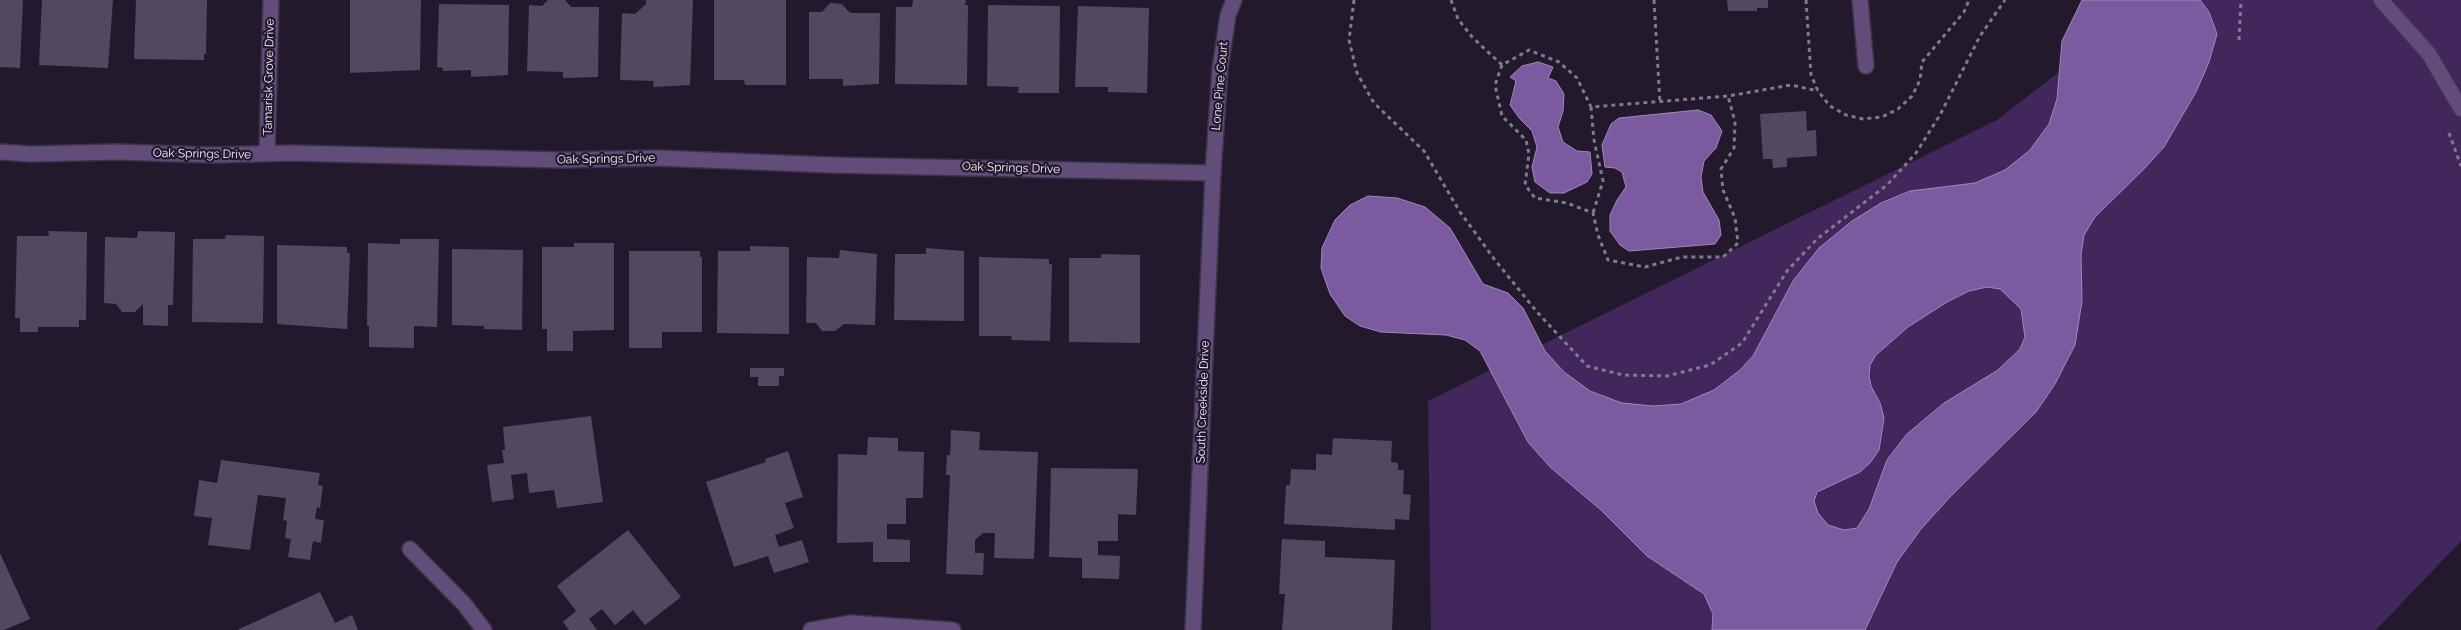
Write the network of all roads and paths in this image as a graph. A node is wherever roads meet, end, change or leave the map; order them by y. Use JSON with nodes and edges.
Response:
{"nodes":[{"id":1,"x":271,"y":0,"type":"edge"},
{"id":2,"x":1234,"y":0,"type":"edge"},
{"id":3,"x":1354,"y":0,"type":"edge"},
{"id":4,"x":1451,"y":0,"type":"edge"},
{"id":5,"x":1654,"y":0,"type":"edge"},
{"id":6,"x":1806,"y":0,"type":"edge"},
{"id":7,"x":1860,"y":0,"type":"edge"},
{"id":8,"x":1969,"y":0,"type":"edge"},
{"id":9,"x":2005,"y":0,"type":"edge"},
{"id":10,"x":2241,"y":0,"type":"edge"},
{"id":11,"x":2381,"y":0,"type":"edge"},
{"id":12,"x":2239,"y":40,"type":"dead end"},
{"id":13,"x":1502,"y":65,"type":"junction"},
{"id":14,"x":1866,"y":66,"type":"dead end"},
{"id":15,"x":1818,"y":91,"type":"junction"},
{"id":16,"x":1728,"y":96,"type":"junction"},
{"id":17,"x":1660,"y":103,"type":"junction"},
{"id":18,"x":1591,"y":108,"type":"junction"},
{"id":19,"x":2461,"y":109,"type":"edge"},
{"id":20,"x":0,"y":152,"type":"edge"},
{"id":21,"x":267,"y":154,"type":"junction"},
{"id":22,"x":1213,"y":173,"type":"junction"},
{"id":23,"x":1593,"y":212,"type":"junction"},
{"id":24,"x":410,"y":549,"type":"dead end"},
{"id":25,"x":484,"y":630,"type":"edge"},
{"id":26,"x":811,"y":630,"type":"edge"},
{"id":27,"x":953,"y":630,"type":"edge"},
{"id":28,"x":1193,"y":630,"type":"edge"}],
"edges":[{"from":1,"to":21,"type":"street","name":"Tamarisk Grove Drive"},
{"from":2,"to":22,"type":"street","name":"Lone Pine Court"},
{"from":3,"to":9,"type":"path"},
{"from":4,"to":13,"type":"path"},
{"from":5,"to":17,"type":"path"},
{"from":6,"to":15,"type":"path"},
{"from":7,"to":14,"type":"street"},
{"from":8,"to":15,"type":"path"},
{"from":10,"to":12,"type":"path"},
{"from":11,"to":19,"type":"street"},
{"from":13,"to":18,"type":"path"},
{"from":13,"to":23,"type":"path"},
{"from":15,"to":16,"type":"path"},
{"from":16,"to":17,"type":"path"},
{"from":16,"to":23,"type":"path"},
{"from":17,"to":18,"type":"path"},
{"from":18,"to":23,"type":"path"},
{"from":20,"to":21,"type":"street","name":"Oak Springs Drive"},
{"from":21,"to":22,"type":"street","name":"Oak Springs Drive"},
{"from":22,"to":28,"type":"street","name":"South Creekside Drive"},
{"from":24,"to":25,"type":"street"},
{"from":26,"to":27,"type":"street"}]}
